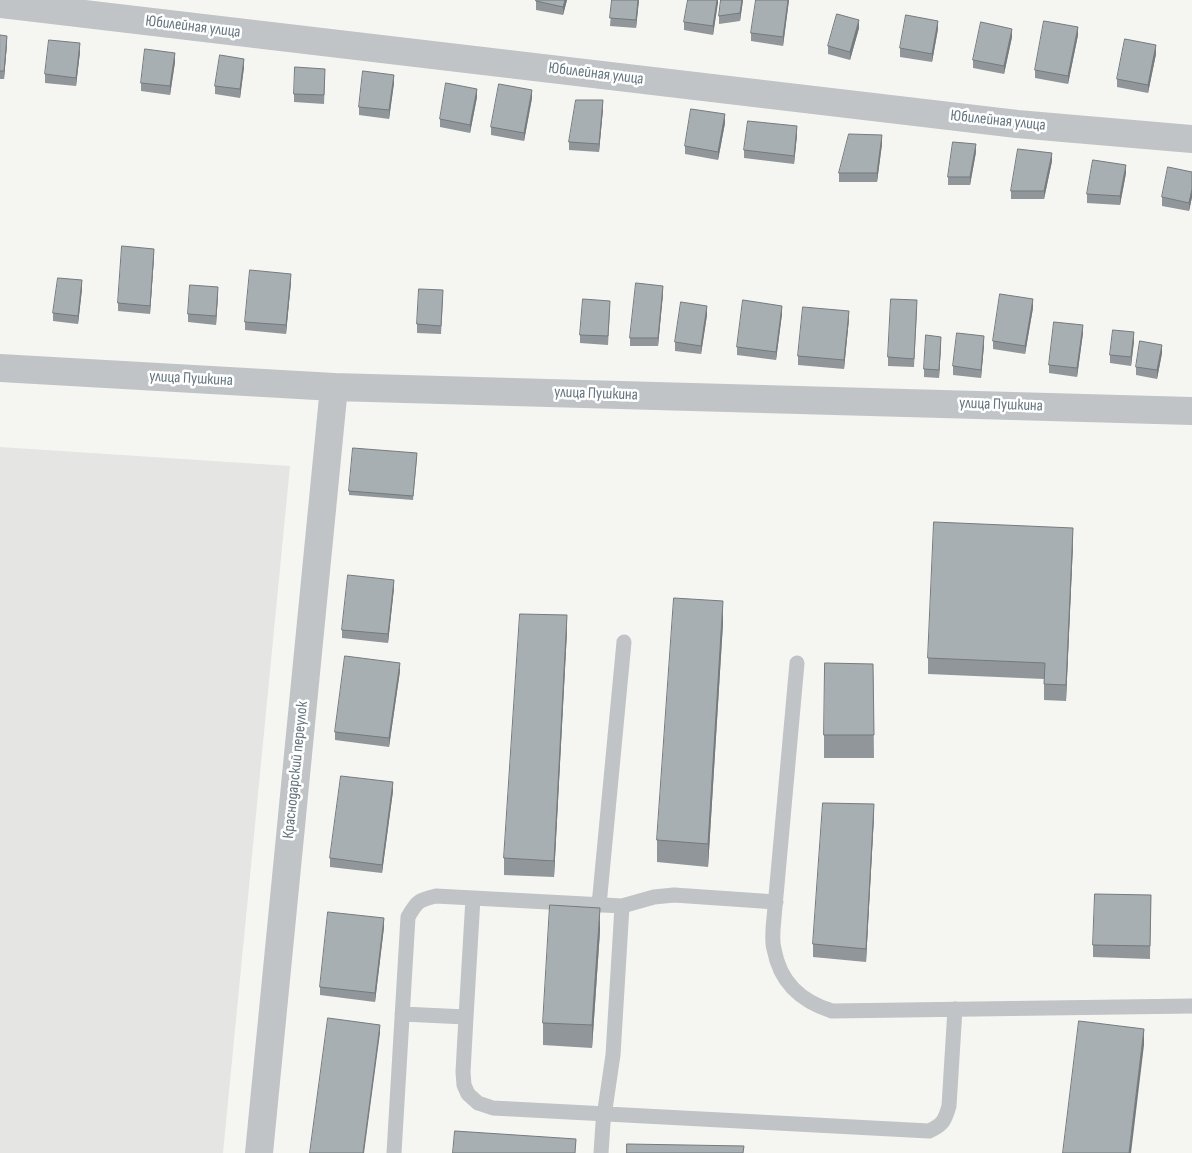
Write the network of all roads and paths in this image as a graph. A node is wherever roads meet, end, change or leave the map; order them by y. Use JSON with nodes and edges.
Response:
{"nodes":[{"id":1,"x":0,"y":4,"type":"edge"},
{"id":2,"x":1192,"y":139,"type":"edge"},
{"id":3,"x":0,"y":368,"type":"edge"},
{"id":4,"x":334,"y":387,"type":"junction"},
{"id":5,"x":1192,"y":411,"type":"edge"},
{"id":6,"x":624,"y":642,"type":"dead end"},
{"id":7,"x":797,"y":662,"type":"dead end"},
{"id":8,"x":474,"y":898,"type":"junction"},
{"id":9,"x":776,"y":902,"type":"junction"},
{"id":10,"x":599,"y":905,"type":"junction"},
{"id":11,"x":622,"y":906,"type":"junction"},
{"id":12,"x":1192,"y":1006,"type":"edge"},
{"id":13,"x":955,"y":1009,"type":"junction"},
{"id":14,"x":402,"y":1014,"type":"junction"},
{"id":15,"x":466,"y":1017,"type":"junction"},
{"id":16,"x":604,"y":1114,"type":"junction"},
{"id":17,"x":259,"y":1153,"type":"edge"},
{"id":18,"x":394,"y":1153,"type":"edge"},
{"id":19,"x":600,"y":1153,"type":"edge"}],
"edges":[{"from":1,"to":2,"type":"street","name":"Юбилейная улица"},
{"from":3,"to":4,"type":"street","name":"улица Пушкина"},
{"from":4,"to":5,"type":"street","name":"улица Пушкина"},
{"from":4,"to":17,"type":"street","name":"Краснодарский переулок"},
{"from":6,"to":10,"type":"lane"},
{"from":7,"to":9,"type":"lane"},
{"from":8,"to":10,"type":"lane"},
{"from":8,"to":14,"type":"lane"},
{"from":8,"to":15,"type":"lane"},
{"from":9,"to":11,"type":"lane"},
{"from":9,"to":13,"type":"lane"},
{"from":10,"to":11,"type":"lane"},
{"from":11,"to":16,"type":"lane"},
{"from":12,"to":13,"type":"lane"},
{"from":13,"to":16,"type":"lane"},
{"from":14,"to":15,"type":"lane"},
{"from":14,"to":18,"type":"lane"},
{"from":15,"to":16,"type":"lane"},
{"from":16,"to":19,"type":"lane"}]}
